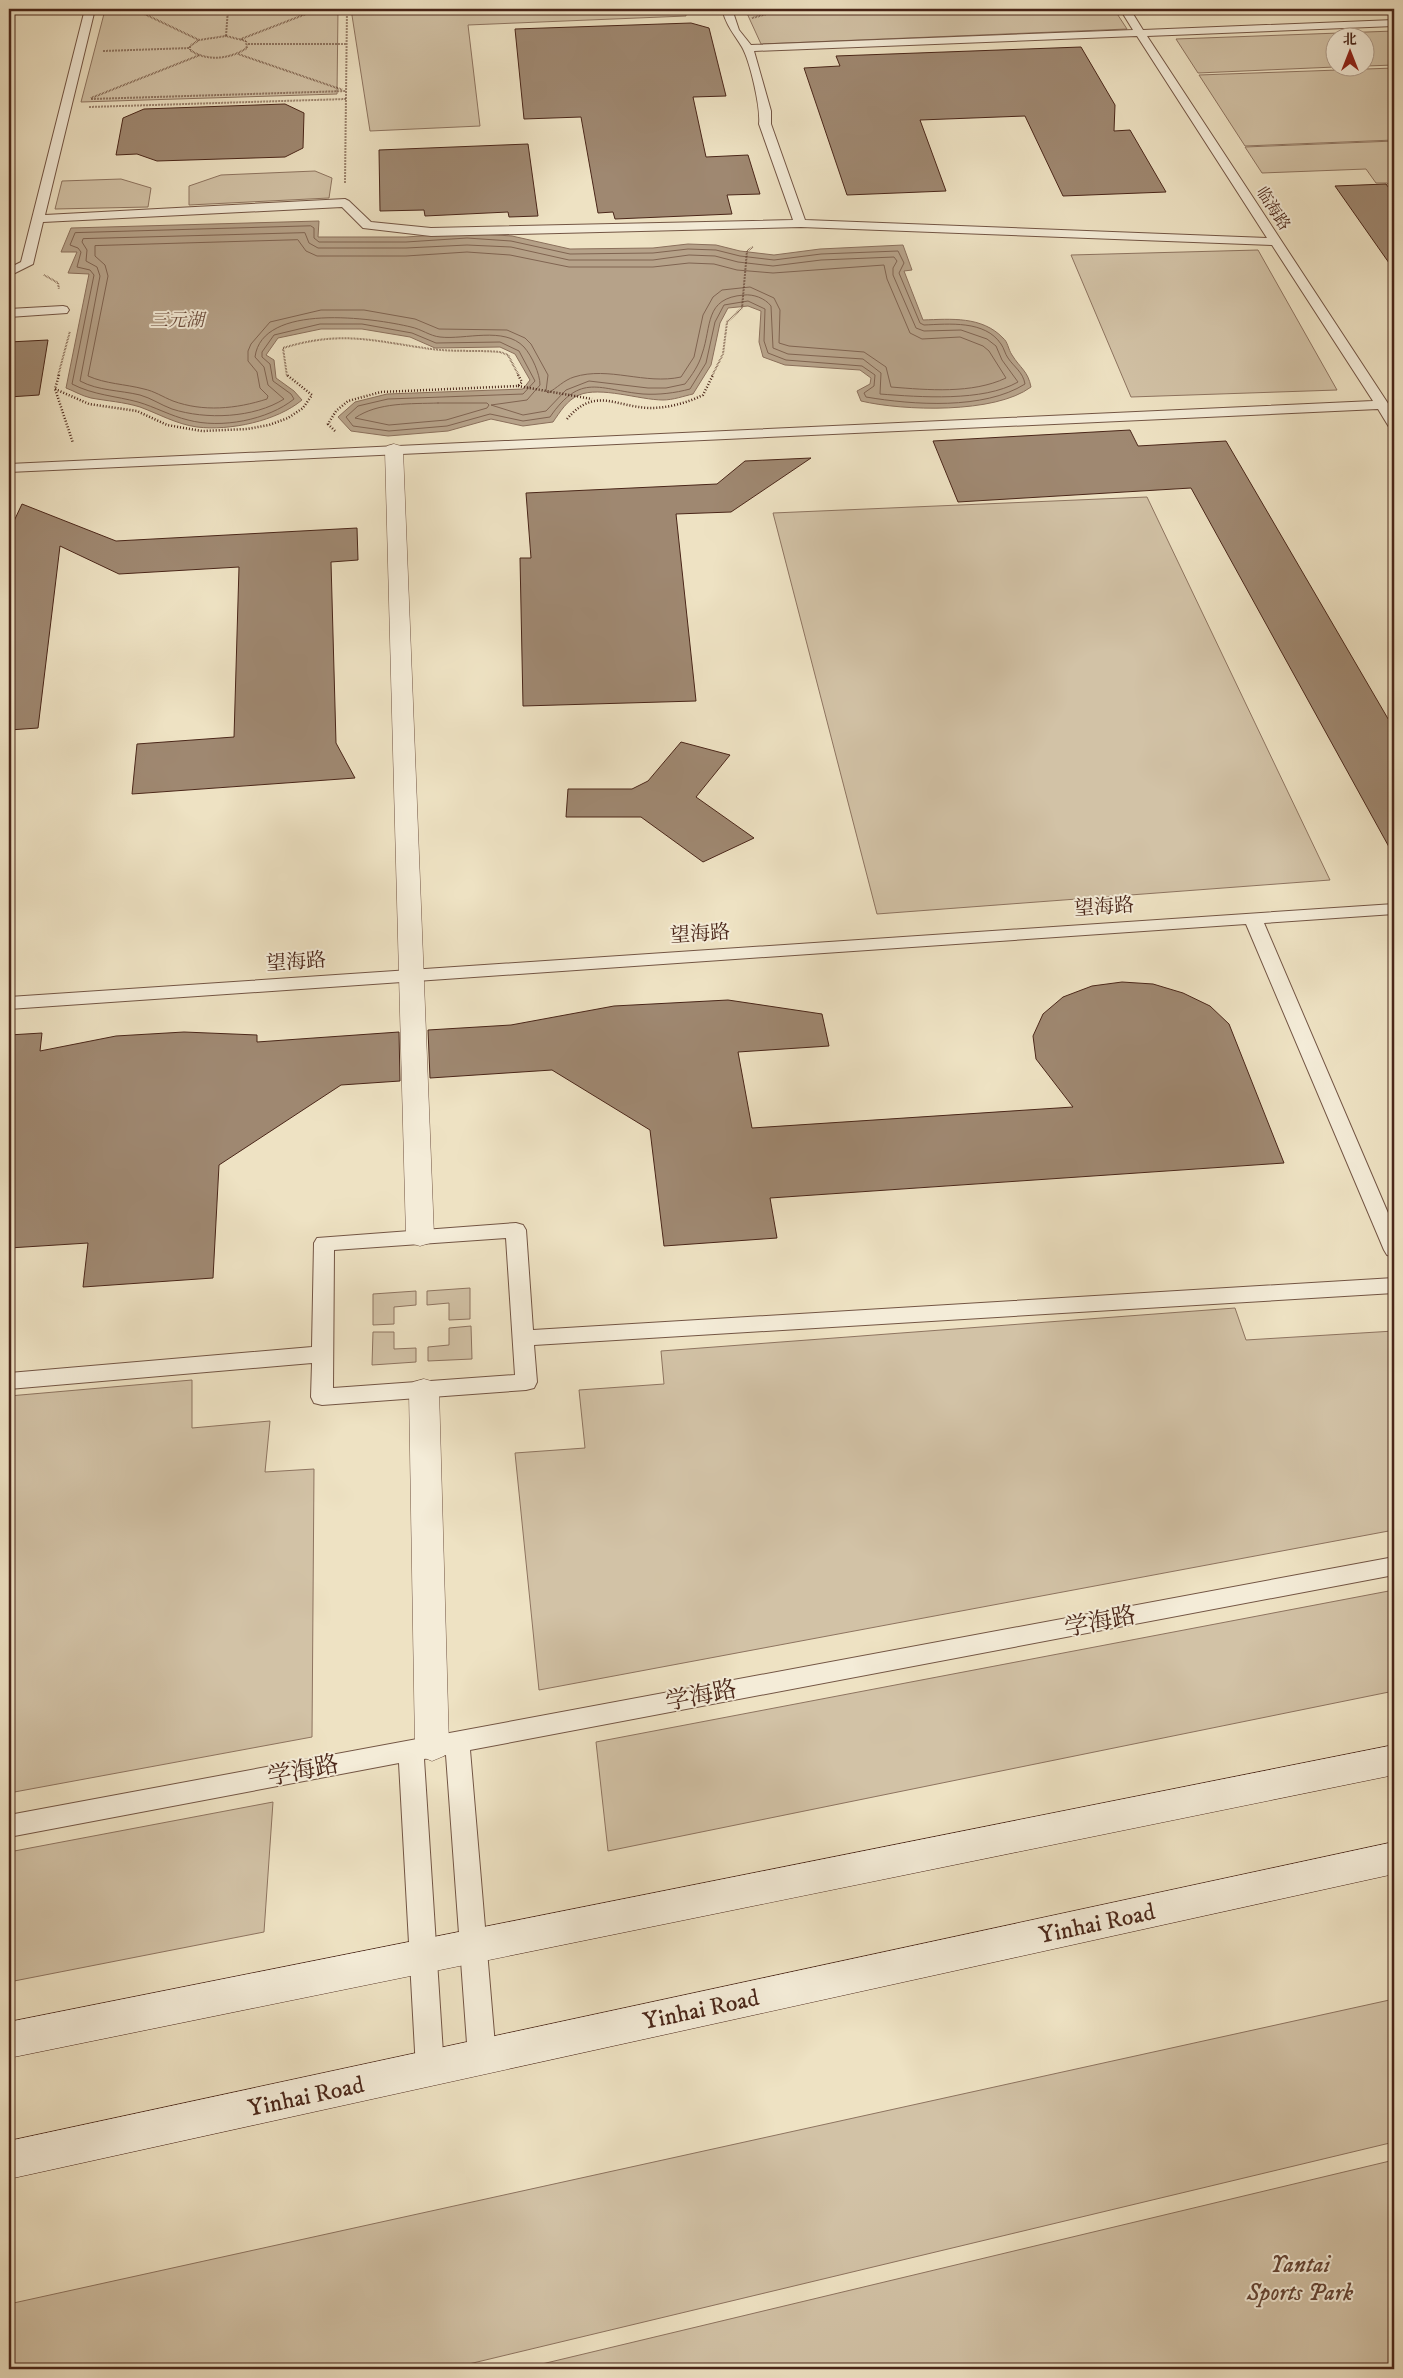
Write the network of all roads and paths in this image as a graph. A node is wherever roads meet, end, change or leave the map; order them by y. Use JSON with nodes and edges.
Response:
{"nodes":[{"id":1,"x":90,"y":9,"type":"edge"},
{"id":2,"x":134,"y":9,"type":"edge"},
{"id":3,"x":228,"y":9,"type":"edge"},
{"id":4,"x":319,"y":9,"type":"edge"},
{"id":5,"x":347,"y":9,"type":"edge"},
{"id":6,"x":727,"y":9,"type":"edge"},
{"id":7,"x":786,"y":9,"type":"edge"},
{"id":8,"x":1125,"y":9,"type":"edge"},
{"id":9,"x":1394,"y":22,"type":"edge"},
{"id":10,"x":732,"y":24,"type":"junction"},
{"id":11,"x":1140,"y":32,"type":"junction"},
{"id":12,"x":226,"y":36,"type":"junction"},
{"id":13,"x":241,"y":38,"type":"junction"},
{"id":14,"x":199,"y":40,"type":"junction"},
{"id":15,"x":248,"y":44,"type":"junction"},
{"id":16,"x":347,"y":44,"type":"junction"},
{"id":17,"x":190,"y":48,"type":"junction"},
{"id":18,"x":748,"y":48,"type":"junction"},
{"id":19,"x":79,"y":52,"type":"junction"},
{"id":20,"x":237,"y":54,"type":"junction"},
{"id":21,"x":200,"y":55,"type":"junction"},
{"id":22,"x":346,"y":91,"type":"junction"},
{"id":23,"x":346,"y":99,"type":"junction"},
{"id":24,"x":66,"y":108,"type":"junction"},
{"id":25,"x":345,"y":203,"type":"junction"},
{"id":26,"x":38,"y":219,"type":"junction"},
{"id":27,"x":801,"y":223,"type":"junction"},
{"id":28,"x":1277,"y":242,"type":"junction"},
{"id":29,"x":747,"y":251,"type":"dead end"},
{"id":30,"x":27,"y":264,"type":"junction"},
{"id":31,"x":9,"y":272,"type":"edge"},
{"id":32,"x":63,"y":310,"type":"junction"},
{"id":33,"x":9,"y":313,"type":"edge"},
{"id":34,"x":518,"y":386,"type":"junction"},
{"id":35,"x":55,"y":389,"type":"junction"},
{"id":36,"x":597,"y":400,"type":"junction"},
{"id":37,"x":1382,"y":405,"type":"junction"},
{"id":38,"x":565,"y":421,"type":"dead end"},
{"id":39,"x":1394,"y":424,"type":"edge"},
{"id":40,"x":340,"y":433,"type":"dead end"},
{"id":41,"x":394,"y":450,"type":"junction"},
{"id":42,"x":80,"y":464,"type":"junction"},
{"id":43,"x":9,"y":468,"type":"edge"},
{"id":44,"x":1394,"y":909,"type":"edge"},
{"id":45,"x":1253,"y":919,"type":"junction"},
{"id":46,"x":413,"y":975,"type":"junction"},
{"id":47,"x":9,"y":1002,"type":"edge"},
{"id":48,"x":420,"y":1236,"type":"junction"},
{"id":49,"x":1394,"y":1250,"type":"edge"},
{"id":50,"x":1394,"y":1286,"type":"edge"},
{"id":51,"x":523,"y":1338,"type":"junction"},
{"id":52,"x":323,"y":1354,"type":"junction"},
{"id":53,"x":9,"y":1381,"type":"edge"},
{"id":54,"x":424,"y":1390,"type":"junction"},
{"id":55,"x":1394,"y":1566,"type":"edge"},
{"id":56,"x":433,"y":1746,"type":"junction"},
{"id":57,"x":1394,"y":1760,"type":"edge"},
{"id":58,"x":9,"y":1826,"type":"edge"},
{"id":59,"x":1394,"y":1858,"type":"edge"},
{"id":60,"x":473,"y":1946,"type":"junction"},
{"id":61,"x":424,"y":1956,"type":"junction"},
{"id":62,"x":9,"y":2040,"type":"edge"},
{"id":63,"x":482,"y":2057,"type":"junction"},
{"id":64,"x":430,"y":2069,"type":"junction"},
{"id":65,"x":9,"y":2160,"type":"edge"}],
"edges":[{"from":1,"to":19,"type":"lane"},
{"from":2,"to":14,"type":"path"},
{"from":3,"to":12,"type":"path"},
{"from":4,"to":13,"type":"path"},
{"from":5,"to":16,"type":"path"},
{"from":6,"to":10,"type":"lane"},
{"from":7,"to":10,"type":"path"},
{"from":8,"to":11,"type":"lane","name":"临海路"},
{"from":9,"to":11,"type":"lane"},
{"from":10,"to":18,"type":"lane"},
{"from":11,"to":18,"type":"lane"},
{"from":11,"to":28,"type":"lane","name":"临海路"},
{"from":12,"to":13,"type":"path"},
{"from":12,"to":14,"type":"path"},
{"from":13,"to":15,"type":"path"},
{"from":14,"to":17,"type":"path"},
{"from":15,"to":16,"type":"path"},
{"from":15,"to":20,"type":"path"},
{"from":16,"to":22,"type":"path"},
{"from":17,"to":19,"type":"path"},
{"from":17,"to":21,"type":"path"},
{"from":18,"to":27,"type":"lane"},
{"from":19,"to":24,"type":"lane"},
{"from":20,"to":21,"type":"path"},
{"from":20,"to":22,"type":"path"},
{"from":21,"to":22,"type":"path"},
{"from":22,"to":23,"type":"path"},
{"from":23,"to":24,"type":"path"},
{"from":23,"to":25,"type":"path"},
{"from":24,"to":26,"type":"lane"},
{"from":25,"to":26,"type":"lane"},
{"from":25,"to":27,"type":"lane"},
{"from":26,"to":30,"type":"lane"},
{"from":27,"to":28,"type":"lane"},
{"from":28,"to":37,"type":"lane","name":"临海路"},
{"from":29,"to":36,"type":"path"},
{"from":30,"to":31,"type":"lane"},
{"from":30,"to":32,"type":"path"},
{"from":32,"to":33,"type":"lane"},
{"from":32,"to":35,"type":"path"},
{"from":34,"to":35,"type":"path"},
{"from":34,"to":36,"type":"path"},
{"from":34,"to":40,"type":"path"},
{"from":35,"to":42,"type":"path"},
{"from":36,"to":38,"type":"path"},
{"from":37,"to":39,"type":"lane","name":"临海路"},
{"from":37,"to":41,"type":"lane"},
{"from":41,"to":42,"type":"lane"},
{"from":41,"to":46,"type":"main road"},
{"from":42,"to":43,"type":"lane"},
{"from":44,"to":45,"type":"lane","name":"望海路"},
{"from":45,"to":46,"type":"lane","name":"望海路"},
{"from":45,"to":49,"type":"lane"},
{"from":46,"to":47,"type":"lane","name":"望海路"},
{"from":46,"to":48,"type":"main road"},
{"from":48,"to":51,"type":"lane"},
{"from":48,"to":52,"type":"lane"},
{"from":50,"to":51,"type":"lane"},
{"from":51,"to":54,"type":"lane"},
{"from":52,"to":53,"type":"lane"},
{"from":52,"to":54,"type":"lane"},
{"from":54,"to":56,"type":"main road"},
{"from":55,"to":56,"type":"lane","name":"学海路"},
{"from":56,"to":58,"type":"lane","name":"学海路"},
{"from":56,"to":60,"type":"lane"},
{"from":56,"to":61,"type":"lane"},
{"from":57,"to":60,"type":"main road"},
{"from":59,"to":63,"type":"main road","name":"Yinhai Road"},
{"from":60,"to":61,"type":"main road"},
{"from":60,"to":63,"type":"lane"},
{"from":61,"to":62,"type":"main road"},
{"from":61,"to":64,"type":"lane"},
{"from":63,"to":64,"type":"main road","name":"Yinhai Road"},
{"from":64,"to":65,"type":"main road","name":"Yinhai Road"}]}
